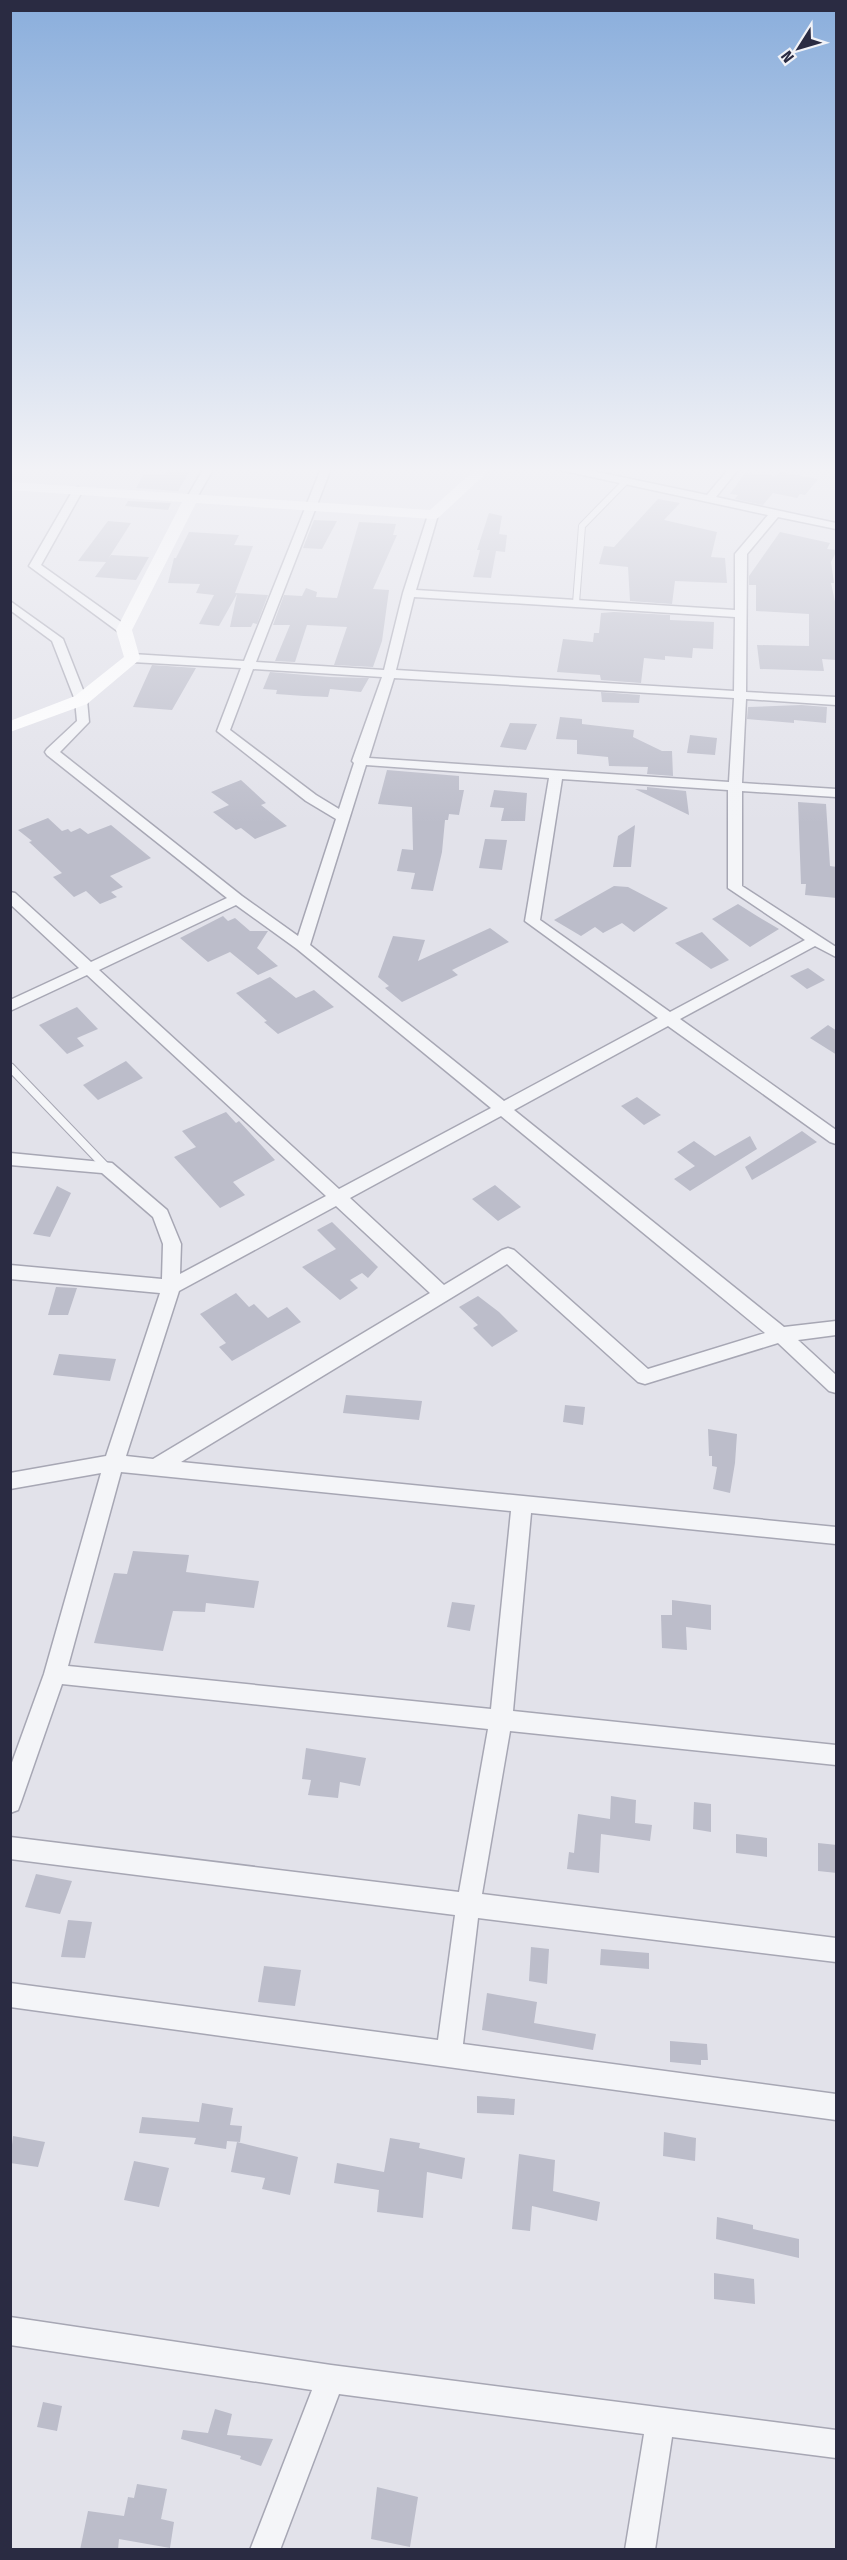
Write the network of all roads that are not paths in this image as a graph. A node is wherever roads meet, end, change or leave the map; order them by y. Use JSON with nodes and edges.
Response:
{"nodes":[{"id":1,"x":62,"y":585,"type":"edge"},
{"id":2,"x":147,"y":585,"type":"edge"},
{"id":3,"x":279,"y":585,"type":"edge"},
{"id":4,"x":411,"y":585,"type":"edge"},
{"id":5,"x":577,"y":585,"type":"edge"},
{"id":6,"x":740,"y":585,"type":"edge"},
{"id":7,"x":409,"y":593,"type":"junction"},
{"id":8,"x":576,"y":603,"type":"junction"},
{"id":9,"x":10,"y":604,"type":"edge"},
{"id":10,"x":740,"y":614,"type":"junction"},
{"id":11,"x":124,"y":630,"type":"junction"},
{"id":12,"x":132,"y":658,"type":"junction"},
{"id":13,"x":250,"y":664,"type":"junction"},
{"id":14,"x":389,"y":673,"type":"junction"},
{"id":15,"x":740,"y":695,"type":"junction"},
{"id":16,"x":81,"y":700,"type":"junction"},
{"id":17,"x":837,"y":701,"type":"edge"},
{"id":18,"x":10,"y":728,"type":"edge"},
{"id":19,"x":359,"y":761,"type":"junction"},
{"id":20,"x":556,"y":774,"type":"junction"},
{"id":21,"x":735,"y":786,"type":"junction"},
{"id":22,"x":837,"y":793,"type":"edge"},
{"id":23,"x":343,"y":818,"type":"junction"},
{"id":24,"x":10,"y":896,"type":"edge"},
{"id":25,"x":237,"y":899,"type":"junction"},
{"id":26,"x":17,"y":911,"type":"edge"},
{"id":27,"x":816,"y":940,"type":"junction"},
{"id":28,"x":302,"y":946,"type":"junction"},
{"id":29,"x":837,"y":953,"type":"edge"},
{"id":30,"x":91,"y":968,"type":"junction"},
{"id":31,"x":10,"y":1005,"type":"edge"},
{"id":32,"x":669,"y":1019,"type":"junction"},
{"id":33,"x":10,"y":1067,"type":"edge"},
{"id":34,"x":502,"y":1109,"type":"junction"},
{"id":35,"x":837,"y":1138,"type":"edge"},
{"id":36,"x":10,"y":1159,"type":"edge"},
{"id":37,"x":106,"y":1167,"type":"junction"},
{"id":38,"x":338,"y":1197,"type":"junction"},
{"id":39,"x":10,"y":1272,"type":"edge"},
{"id":40,"x":171,"y":1287,"type":"junction"},
{"id":41,"x":442,"y":1294,"type":"junction"},
{"id":42,"x":837,"y":1328,"type":"edge"},
{"id":43,"x":781,"y":1335,"type":"junction"},
{"id":44,"x":837,"y":1386,"type":"edge"},
{"id":45,"x":114,"y":1462,"type":"junction"},
{"id":46,"x":157,"y":1466,"type":"junction"},
{"id":47,"x":10,"y":1481,"type":"edge"},
{"id":48,"x":522,"y":1502,"type":"junction"},
{"id":49,"x":837,"y":1535,"type":"edge"},
{"id":50,"x":55,"y":1674,"type":"junction"},
{"id":51,"x":501,"y":1720,"type":"junction"},
{"id":52,"x":837,"y":1755,"type":"edge"},
{"id":53,"x":10,"y":1802,"type":"edge"},
{"id":54,"x":10,"y":1848,"type":"edge"},
{"id":55,"x":468,"y":1905,"type":"junction"},
{"id":56,"x":837,"y":1950,"type":"edge"},
{"id":57,"x":10,"y":1995,"type":"edge"},
{"id":58,"x":449,"y":2054,"type":"junction"},
{"id":59,"x":837,"y":2107,"type":"edge"},
{"id":60,"x":10,"y":2331,"type":"edge"},
{"id":61,"x":331,"y":2379,"type":"junction"},
{"id":62,"x":660,"y":2421,"type":"junction"},
{"id":63,"x":837,"y":2444,"type":"edge"},
{"id":64,"x":265,"y":2550,"type":"edge"},
{"id":65,"x":640,"y":2550,"type":"edge"}],
"edges":[{"from":1,"to":11,"type":"street"},
{"from":2,"to":11,"type":"street"},
{"from":3,"to":13,"type":"street"},
{"from":4,"to":7,"type":"street"},
{"from":5,"to":8,"type":"lane"},
{"from":6,"to":10,"type":"street"},
{"from":7,"to":8,"type":"street"},
{"from":7,"to":14,"type":"street"},
{"from":8,"to":10,"type":"street"},
{"from":9,"to":16,"type":"street"},
{"from":10,"to":15,"type":"street"},
{"from":11,"to":12,"type":"street"},
{"from":12,"to":13,"type":"street"},
{"from":12,"to":16,"type":"street"},
{"from":13,"to":14,"type":"street"},
{"from":13,"to":23,"type":"street"},
{"from":14,"to":15,"type":"street"},
{"from":14,"to":19,"type":"street"},
{"from":15,"to":17,"type":"street"},
{"from":15,"to":21,"type":"street"},
{"from":16,"to":18,"type":"street"},
{"from":16,"to":25,"type":"street"},
{"from":19,"to":20,"type":"street"},
{"from":19,"to":23,"type":"street"},
{"from":20,"to":21,"type":"street"},
{"from":20,"to":32,"type":"street"},
{"from":21,"to":22,"type":"street"},
{"from":21,"to":27,"type":"street"},
{"from":23,"to":28,"type":"street"},
{"from":24,"to":26,"type":"street"},
{"from":25,"to":28,"type":"street"},
{"from":25,"to":30,"type":"street"},
{"from":26,"to":30,"type":"street"},
{"from":27,"to":29,"type":"street"},
{"from":27,"to":32,"type":"street"},
{"from":28,"to":34,"type":"street"},
{"from":30,"to":31,"type":"street"},
{"from":30,"to":38,"type":"street"},
{"from":32,"to":34,"type":"street"},
{"from":32,"to":35,"type":"street"},
{"from":33,"to":37,"type":"lane"},
{"from":34,"to":38,"type":"street"},
{"from":34,"to":43,"type":"street"},
{"from":36,"to":37,"type":"street"},
{"from":37,"to":40,"type":"street"},
{"from":38,"to":40,"type":"street"},
{"from":38,"to":41,"type":"street"},
{"from":39,"to":40,"type":"street"},
{"from":40,"to":45,"type":"street"},
{"from":41,"to":43,"type":"street"},
{"from":41,"to":46,"type":"street"},
{"from":42,"to":43,"type":"street"},
{"from":43,"to":44,"type":"street"},
{"from":45,"to":46,"type":"street"},
{"from":45,"to":47,"type":"street"},
{"from":45,"to":50,"type":"street"},
{"from":46,"to":48,"type":"street"},
{"from":48,"to":49,"type":"street"},
{"from":48,"to":51,"type":"street"},
{"from":50,"to":51,"type":"street"},
{"from":50,"to":53,"type":"street"},
{"from":51,"to":52,"type":"street"},
{"from":51,"to":55,"type":"street"},
{"from":54,"to":55,"type":"street"},
{"from":55,"to":56,"type":"street"},
{"from":55,"to":58,"type":"street"},
{"from":57,"to":58,"type":"street"},
{"from":58,"to":59,"type":"street"},
{"from":60,"to":61,"type":"street"},
{"from":61,"to":62,"type":"street"},
{"from":61,"to":64,"type":"street"},
{"from":62,"to":63,"type":"street"},
{"from":62,"to":65,"type":"street"}]}
